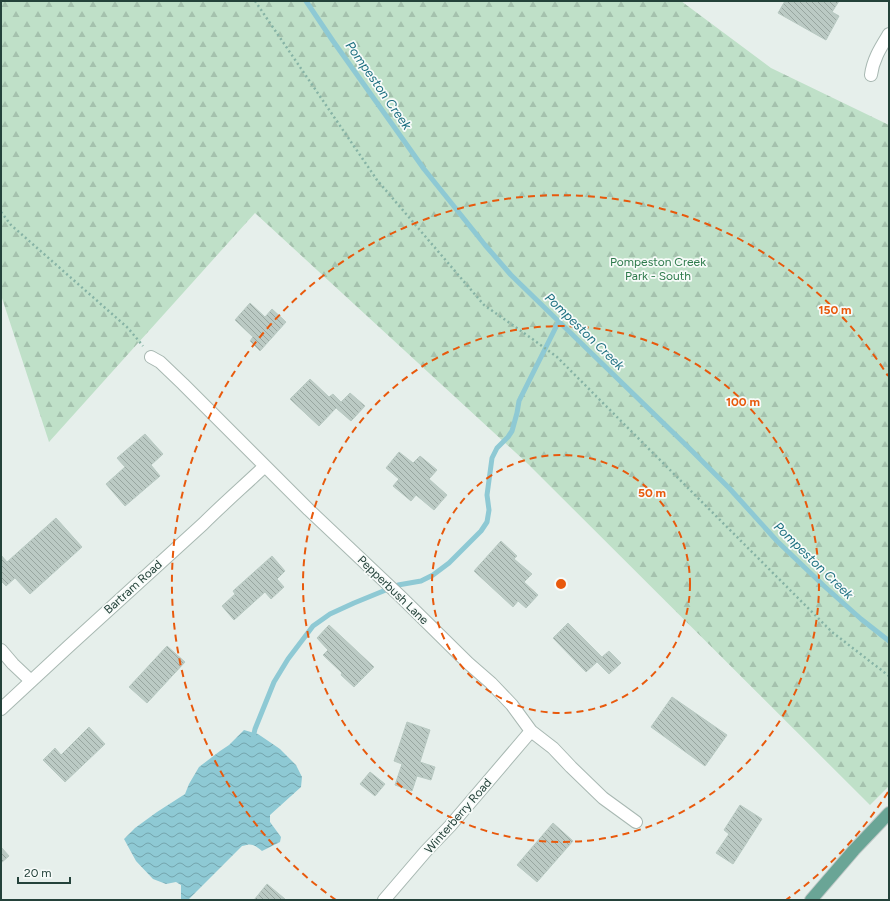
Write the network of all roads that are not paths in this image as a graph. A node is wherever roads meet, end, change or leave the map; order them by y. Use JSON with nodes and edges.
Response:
{"nodes":[{"id":1,"x":889,"y":34,"type":"edge"},
{"id":2,"x":871,"y":75,"type":"dead end"},
{"id":3,"x":152,"y":357,"type":"road end"},
{"id":4,"x":265,"y":466,"type":"junction"},
{"id":5,"x":1,"y":650,"type":"edge"},
{"id":6,"x":31,"y":681,"type":"junction"},
{"id":7,"x":1,"y":709,"type":"edge"},
{"id":8,"x":531,"y":730,"type":"junction"},
{"id":9,"x":889,"y":813,"type":"edge"},
{"id":10,"x":636,"y":822,"type":"dead end"},
{"id":11,"x":384,"y":900,"type":"edge"},
{"id":12,"x":811,"y":900,"type":"edge"}],
"edges":[{"from":1,"to":2,"type":"street"},
{"from":3,"to":4,"type":"street","name":"Pepperbush Lane"},
{"from":4,"to":6,"type":"street","name":"Bartram Road"},
{"from":4,"to":8,"type":"street","name":"Pepperbush Lane"},
{"from":5,"to":6,"type":"street"},
{"from":6,"to":7,"type":"street","name":"Bartram Road"},
{"from":8,"to":10,"type":"street","name":"Pepperbush Lane"},
{"from":8,"to":11,"type":"street","name":"Winterberry Road"},
{"from":9,"to":12,"type":"main road"}]}
